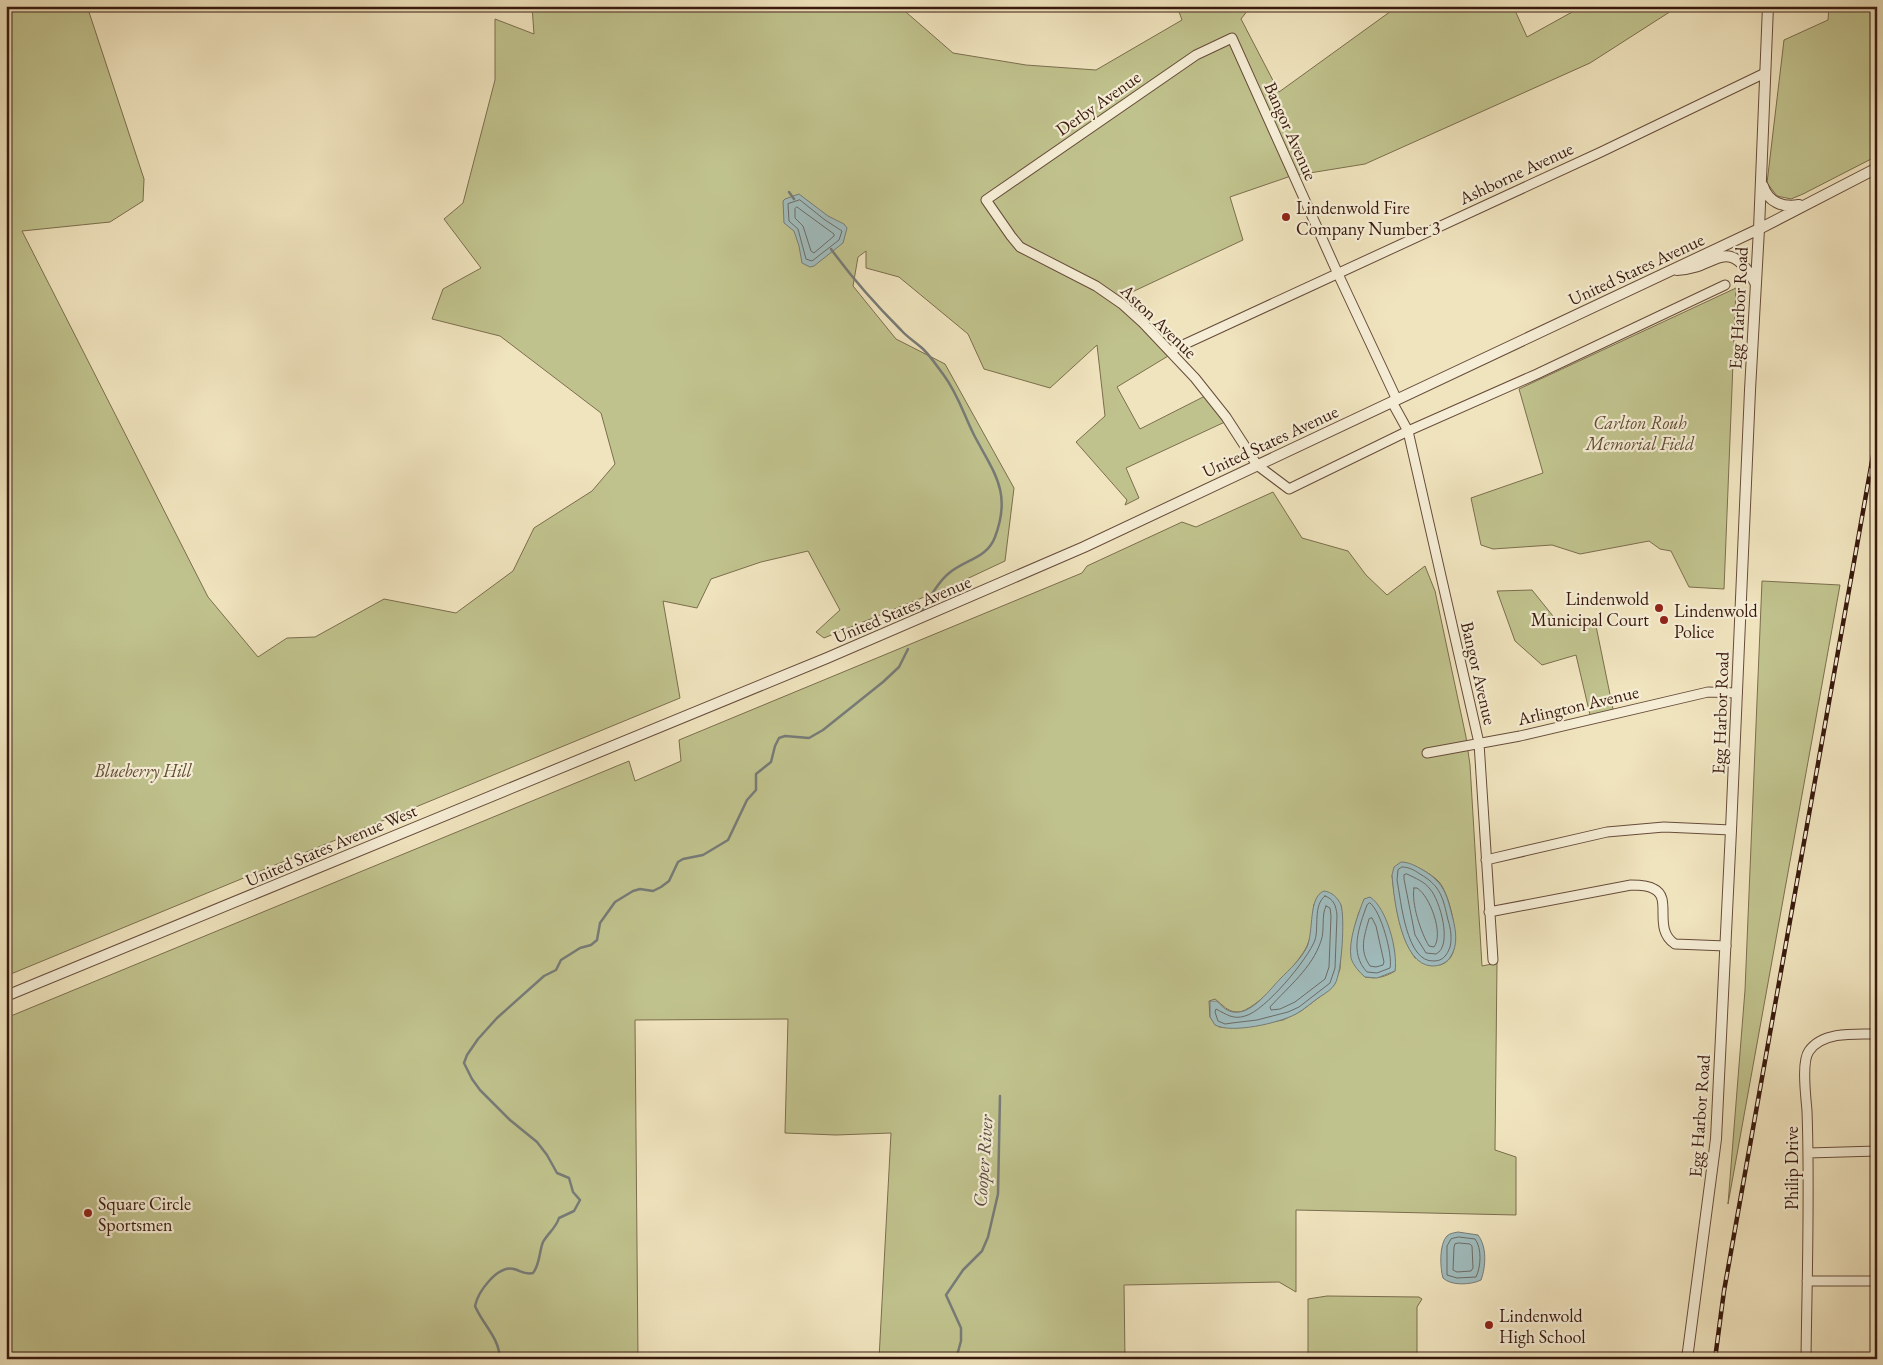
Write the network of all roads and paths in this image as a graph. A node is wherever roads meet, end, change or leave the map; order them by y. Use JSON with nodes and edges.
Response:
{"nodes":[{"id":1,"x":1768,"y":6,"type":"edge"},
{"id":2,"x":1232,"y":38,"type":"joint"},
{"id":3,"x":1765,"y":73,"type":"junction"},
{"id":4,"x":1877,"y":168,"type":"edge"},
{"id":5,"x":1761,"y":182,"type":"junction"},
{"id":6,"x":986,"y":200,"type":"joint"},
{"id":7,"x":1807,"y":203,"type":"junction"},
{"id":8,"x":1759,"y":229,"type":"junction"},
{"id":9,"x":1670,"y":271,"type":"junction"},
{"id":10,"x":1338,"y":274,"type":"junction"},
{"id":11,"x":1756,"y":284,"type":"junction"},
{"id":12,"x":1725,"y":285,"type":"dead end"},
{"id":13,"x":1170,"y":351,"type":"junction"},
{"id":14,"x":1395,"y":401,"type":"junction"},
{"id":15,"x":1408,"y":431,"type":"junction"},
{"id":16,"x":1257,"y":465,"type":"junction"},
{"id":17,"x":1737,"y":693,"type":"junction"},
{"id":18,"x":668,"y":723,"type":"joint"},
{"id":19,"x":1479,"y":743,"type":"junction"},
{"id":20,"x":1427,"y":753,"type":"dead end"},
{"id":21,"x":1731,"y":830,"type":"junction"},
{"id":22,"x":1486,"y":860,"type":"junction"},
{"id":23,"x":1489,"y":912,"type":"junction"},
{"id":24,"x":1726,"y":946,"type":"junction"},
{"id":25,"x":1493,"y":960,"type":"dead end"},
{"id":26,"x":6,"y":996,"type":"edge"},
{"id":27,"x":1877,"y":1034,"type":"edge"},
{"id":28,"x":1877,"y":1151,"type":"edge"},
{"id":29,"x":1808,"y":1153,"type":"junction"},
{"id":30,"x":1807,"y":1281,"type":"junction"},
{"id":31,"x":1877,"y":1281,"type":"edge"},
{"id":32,"x":1686,"y":1359,"type":"edge"},
{"id":33,"x":1806,"y":1359,"type":"edge"}],
"edges":[{"from":1,"to":3,"type":"street","name":"Egg Harbor Road"},
{"from":2,"to":6,"type":"street","name":"Derby Avenue"},
{"from":2,"to":10,"type":"street","name":"Bangor Avenue"},
{"from":3,"to":5,"type":"street","name":"Egg Harbor Road"},
{"from":3,"to":10,"type":"street","name":"Ashborne Avenue"},
{"from":4,"to":7,"type":"street","name":"United States Avenue"},
{"from":5,"to":7,"type":"street"},
{"from":5,"to":8,"type":"street","name":"Egg Harbor Road"},
{"from":6,"to":13,"type":"street","name":"Aston Avenue"},
{"from":7,"to":8,"type":"street","name":"United States Avenue"},
{"from":8,"to":9,"type":"street","name":"United States Avenue"},
{"from":8,"to":11,"type":"street","name":"Egg Harbor Road"},
{"from":9,"to":11,"type":"street"},
{"from":9,"to":14,"type":"street","name":"United States Avenue"},
{"from":10,"to":13,"type":"street","name":"Ashborne Avenue"},
{"from":10,"to":14,"type":"street","name":"Bangor Avenue"},
{"from":11,"to":17,"type":"street","name":"Egg Harbor Road"},
{"from":12,"to":15,"type":"street"},
{"from":13,"to":16,"type":"street","name":"Aston Avenue"},
{"from":14,"to":15,"type":"street","name":"Bangor Avenue"},
{"from":14,"to":16,"type":"street","name":"United States Avenue"},
{"from":15,"to":16,"type":"street","name":"Aston Avenue"},
{"from":15,"to":19,"type":"street","name":"Bangor Avenue"},
{"from":16,"to":18,"type":"street","name":"United States Avenue"},
{"from":17,"to":19,"type":"street","name":"Arlington Avenue"},
{"from":17,"to":21,"type":"street","name":"Egg Harbor Road"},
{"from":18,"to":26,"type":"street","name":"United States Avenue West"},
{"from":19,"to":20,"type":"street","name":"Arlington Avenue"},
{"from":19,"to":22,"type":"street","name":"Bangor Avenue"},
{"from":21,"to":22,"type":"street"},
{"from":21,"to":24,"type":"street","name":"Egg Harbor Road"},
{"from":22,"to":23,"type":"street","name":"Bangor Avenue"},
{"from":23,"to":24,"type":"street"},
{"from":23,"to":25,"type":"street","name":"Bangor Avenue"},
{"from":24,"to":32,"type":"street","name":"Egg Harbor Road"},
{"from":27,"to":29,"type":"street","name":"Philip Drive"},
{"from":28,"to":29,"type":"street"},
{"from":29,"to":30,"type":"street","name":"Philip Drive"},
{"from":30,"to":31,"type":"street"},
{"from":30,"to":33,"type":"street","name":"Philip Drive"}]}
